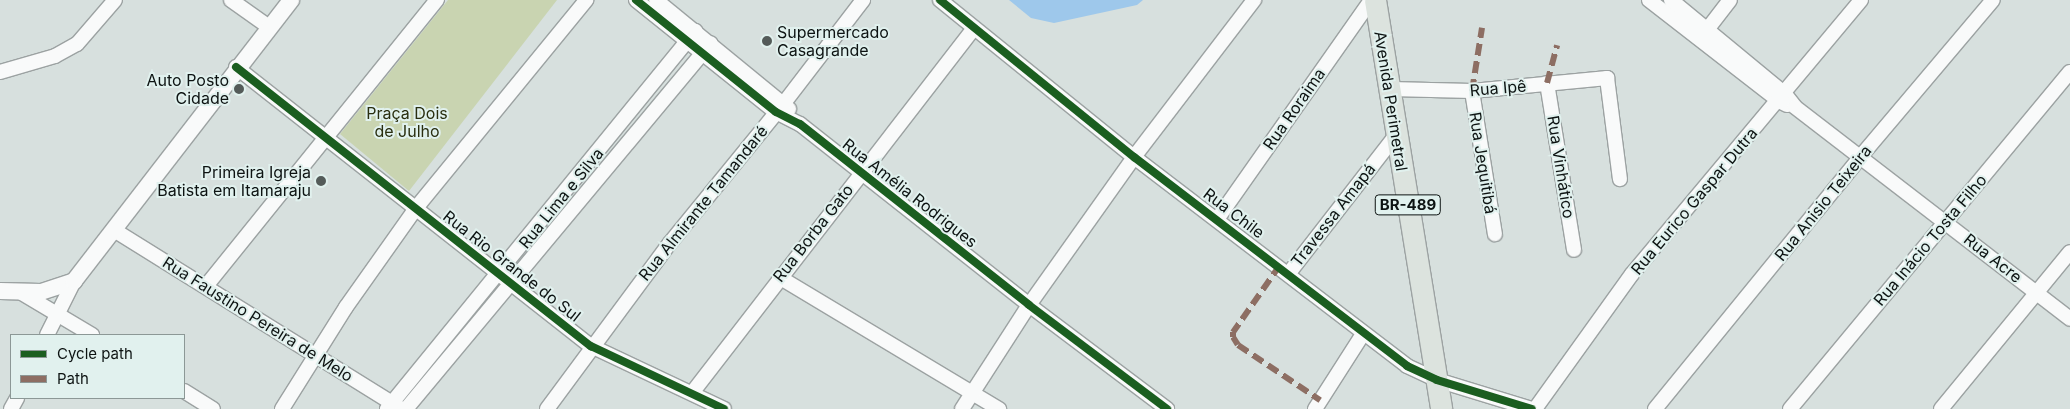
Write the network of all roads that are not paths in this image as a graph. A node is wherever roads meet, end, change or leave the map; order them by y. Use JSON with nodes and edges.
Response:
{"nodes":[{"id":1,"x":115,"y":0,"type":"edge"},
{"id":2,"x":231,"y":0,"type":"edge"},
{"id":3,"x":291,"y":0,"type":"edge"},
{"id":4,"x":437,"y":0,"type":"edge"},
{"id":5,"x":586,"y":0,"type":"edge"},
{"id":6,"x":636,"y":0,"type":"edge"},
{"id":7,"x":656,"y":0,"type":"edge"},
{"id":8,"x":863,"y":0,"type":"edge"},
{"id":9,"x":940,"y":0,"type":"edge"},
{"id":10,"x":1254,"y":0,"type":"edge"},
{"id":11,"x":1371,"y":0,"type":"edge"},
{"id":12,"x":1375,"y":0,"type":"edge"},
{"id":13,"x":1649,"y":0,"type":"edge"},
{"id":14,"x":1671,"y":0,"type":"edge"},
{"id":15,"x":1730,"y":0,"type":"edge"},
{"id":16,"x":1861,"y":0,"type":"edge"},
{"id":17,"x":1993,"y":0,"type":"edge"},
{"id":18,"x":269,"y":27,"type":"junction"},
{"id":19,"x":974,"y":28,"type":"junction"},
{"id":20,"x":1703,"y":34,"type":"junction"},
{"id":21,"x":691,"y":36,"type":"junction"},
{"id":22,"x":707,"y":48,"type":"junction"},
{"id":23,"x":236,"y":68,"type":"junction"},
{"id":24,"x":0,"y":72,"type":"edge"},
{"id":25,"x":2070,"y":72,"type":"edge"},
{"id":26,"x":1547,"y":83,"type":"junction"},
{"id":27,"x":1390,"y":89,"type":"junction"},
{"id":28,"x":1472,"y":91,"type":"junction"},
{"id":29,"x":1782,"y":98,"type":"junction"},
{"id":30,"x":780,"y":108,"type":"junction"},
{"id":31,"x":1396,"y":135,"type":"junction"},
{"id":32,"x":327,"y":138,"type":"junction"},
{"id":33,"x":1861,"y":156,"type":"junction"},
{"id":34,"x":1134,"y":157,"type":"junction"},
{"id":35,"x":862,"y":171,"type":"junction"},
{"id":36,"x":1620,"y":179,"type":"dead end"},
{"id":37,"x":416,"y":208,"type":"junction"},
{"id":38,"x":1218,"y":218,"type":"junction"},
{"id":39,"x":1945,"y":221,"type":"junction"},
{"id":40,"x":114,"y":230,"type":"junction"},
{"id":41,"x":1495,"y":234,"type":"dead end"},
{"id":42,"x":1574,"y":250,"type":"dead end"},
{"id":43,"x":2070,"y":252,"type":"edge"},
{"id":44,"x":1289,"y":273,"type":"junction"},
{"id":45,"x":499,"y":274,"type":"junction"},
{"id":46,"x":779,"y":277,"type":"junction"},
{"id":47,"x":74,"y":281,"type":"junction"},
{"id":48,"x":510,"y":284,"type":"junction"},
{"id":49,"x":206,"y":286,"type":"junction"},
{"id":50,"x":0,"y":291,"type":"edge"},
{"id":51,"x":20,"y":292,"type":"junction"},
{"id":52,"x":2037,"y":293,"type":"junction"},
{"id":53,"x":1029,"y":305,"type":"junction"},
{"id":54,"x":57,"y":314,"type":"junction"},
{"id":55,"x":2070,"y":319,"type":"edge"},
{"id":56,"x":47,"y":334,"type":"edge"},
{"id":57,"x":90,"y":334,"type":"edge"},
{"id":58,"x":1363,"y":334,"type":"junction"},
{"id":59,"x":591,"y":346,"type":"junction"},
{"id":60,"x":315,"y":354,"type":"junction"},
{"id":61,"x":1436,"y":380,"type":"junction"},
{"id":62,"x":185,"y":392,"type":"edge"},
{"id":63,"x":692,"y":393,"type":"junction"},
{"id":64,"x":972,"y":394,"type":"junction"},
{"id":65,"x":393,"y":407,"type":"edge"},
{"id":66,"x":715,"y":407,"type":"edge"},
{"id":67,"x":213,"y":409,"type":"edge"},
{"id":68,"x":282,"y":409,"type":"edge"},
{"id":69,"x":406,"y":409,"type":"edge"},
{"id":70,"x":547,"y":409,"type":"edge"},
{"id":71,"x":962,"y":409,"type":"edge"},
{"id":72,"x":999,"y":409,"type":"edge"},
{"id":73,"x":1167,"y":409,"type":"edge"},
{"id":74,"x":1315,"y":409,"type":"edge"},
{"id":75,"x":1441,"y":409,"type":"edge"},
{"id":76,"x":1534,"y":409,"type":"edge"},
{"id":77,"x":1655,"y":409,"type":"edge"},
{"id":78,"x":1790,"y":409,"type":"edge"},
{"id":79,"x":1941,"y":409,"type":"edge"}],
"edges":[{"from":1,"to":24,"type":"street"},
{"from":2,"to":18,"type":"street"},
{"from":3,"to":18,"type":"street"},
{"from":4,"to":32,"type":"street"},
{"from":5,"to":37,"type":"street"},
{"from":6,"to":21,"type":"street","name":"Rua Amélia Rodrigues"},
{"from":7,"to":21,"type":"street","name":"Rua Amélia Rodrigues"},
{"from":8,"to":30,"type":"street","name":"Rua Almirante Tamandaré"},
{"from":9,"to":19,"type":"street","name":"Rua Chile"},
{"from":10,"to":34,"type":"street"},
{"from":11,"to":38,"type":"street","name":"Rua Roraima"},
{"from":12,"to":27,"type":"main road","name":"Avenida Perimetral","number":"BR-489"},
{"from":13,"to":20,"type":"street","name":"Rua Acre"},
{"from":14,"to":20,"type":"street","name":"Rua Acre"},
{"from":15,"to":20,"type":"street"},
{"from":16,"to":29,"type":"street","name":"Rua Eurico Gaspar Dutra"},
{"from":17,"to":33,"type":"street","name":"Rua Anisio Teixeira"},
{"from":18,"to":23,"type":"street"},
{"from":19,"to":34,"type":"street","name":"Rua Chile"},
{"from":19,"to":35,"type":"street","name":"Rua Borba Gato"},
{"from":20,"to":29,"type":"street","name":"Rua Acre"},
{"from":21,"to":22,"type":"street","name":"Rua Amélia Rodrigues"},
{"from":21,"to":45,"type":"street","name":"Rua Lima e Silva"},
{"from":22,"to":30,"type":"street","name":"Rua Amélia Rodrigues"},
{"from":22,"to":48,"type":"street","name":"Rua Lima e Silva"},
{"from":23,"to":32,"type":"street"},
{"from":23,"to":40,"type":"street"},
{"from":25,"to":39,"type":"street","name":"Rua Inácio Tosta Filho"},
{"from":26,"to":28,"type":"street","name":"Rua Ipê"},
{"from":26,"to":36,"type":"street","name":"Rua Ipê"},
{"from":26,"to":42,"type":"street","name":"Rua Vinhático"},
{"from":27,"to":28,"type":"street","name":"Rua Ipê"},
{"from":27,"to":31,"type":"main road","name":"Avenida Perimetral","number":"BR-489"},
{"from":28,"to":41,"type":"street","name":"Rua Jequitibá"},
{"from":29,"to":33,"type":"street","name":"Rua Acre"},
{"from":29,"to":76,"type":"street","name":"Rua Eurico Gaspar Dutra"},
{"from":30,"to":35,"type":"street","name":"Rua Amélia Rodrigues"},
{"from":30,"to":59,"type":"street","name":"Rua Almirante Tamandaré"},
{"from":31,"to":44,"type":"street","name":"Travessa Amapá"},
{"from":31,"to":61,"type":"main road","name":"Avenida Perimetral","number":"BR-489"},
{"from":32,"to":37,"type":"street"},
{"from":32,"to":49,"type":"street"},
{"from":33,"to":39,"type":"street","name":"Rua Acre"},
{"from":33,"to":77,"type":"street","name":"Rua Anisio Teixeira"},
{"from":34,"to":38,"type":"street","name":"Rua Chile"},
{"from":34,"to":53,"type":"street"},
{"from":35,"to":46,"type":"street","name":"Rua Borba Gato"},
{"from":35,"to":53,"type":"street","name":"Rua Amélia Rodrigues"},
{"from":37,"to":45,"type":"street","name":"Rua Rio Grande do Sul"},
{"from":37,"to":60,"type":"street"},
{"from":38,"to":44,"type":"street","name":"Rua Chile"},
{"from":39,"to":52,"type":"street","name":"Rua Acre"},
{"from":39,"to":78,"type":"street","name":"Rua Inácio Tosta Filho"},
{"from":40,"to":47,"type":"street"},
{"from":40,"to":49,"type":"street","name":"Rua Faustino Pereira de Melo"},
{"from":43,"to":52,"type":"street"},
{"from":44,"to":58,"type":"street","name":"Rua Chile"},
{"from":45,"to":48,"type":"street","name":"Rua Rio Grande do Sul"},
{"from":45,"to":65,"type":"street","name":"Rua Lima e Silva"},
{"from":46,"to":63,"type":"street","name":"Rua Borba Gato"},
{"from":46,"to":64,"type":"street"},
{"from":47,"to":51,"type":"street"},
{"from":47,"to":54,"type":"street"},
{"from":48,"to":59,"type":"street","name":"Rua Rio Grande do Sul"},
{"from":48,"to":69,"type":"street","name":"Rua Lima e Silva"},
{"from":49,"to":60,"type":"street","name":"Rua Faustino Pereira de Melo"},
{"from":50,"to":51,"type":"street"},
{"from":51,"to":54,"type":"street"},
{"from":52,"to":55,"type":"street","name":"Rua Acre"},
{"from":52,"to":79,"type":"street"},
{"from":53,"to":64,"type":"street"},
{"from":53,"to":73,"type":"street","name":"Rua Amélia Rodrigues"},
{"from":54,"to":56,"type":"street"},
{"from":54,"to":57,"type":"street"},
{"from":58,"to":61,"type":"street","name":"Rua Chile"},
{"from":58,"to":74,"type":"street"},
{"from":59,"to":63,"type":"street","name":"Rua Rio Grande do Sul"},
{"from":59,"to":70,"type":"street","name":"Rua Almirante Tamandaré"},
{"from":60,"to":65,"type":"street","name":"Rua Faustino Pereira de Melo"},
{"from":60,"to":68,"type":"street"},
{"from":61,"to":75,"type":"main road","name":"Avenida Perimetral","number":"BR-489"},
{"from":61,"to":76,"type":"street","name":"Rua Chile"},
{"from":62,"to":67,"type":"street"},
{"from":63,"to":66,"type":"street","name":"Rua Rio Grande do Sul"},
{"from":64,"to":71,"type":"street"},
{"from":64,"to":72,"type":"street"}]}
